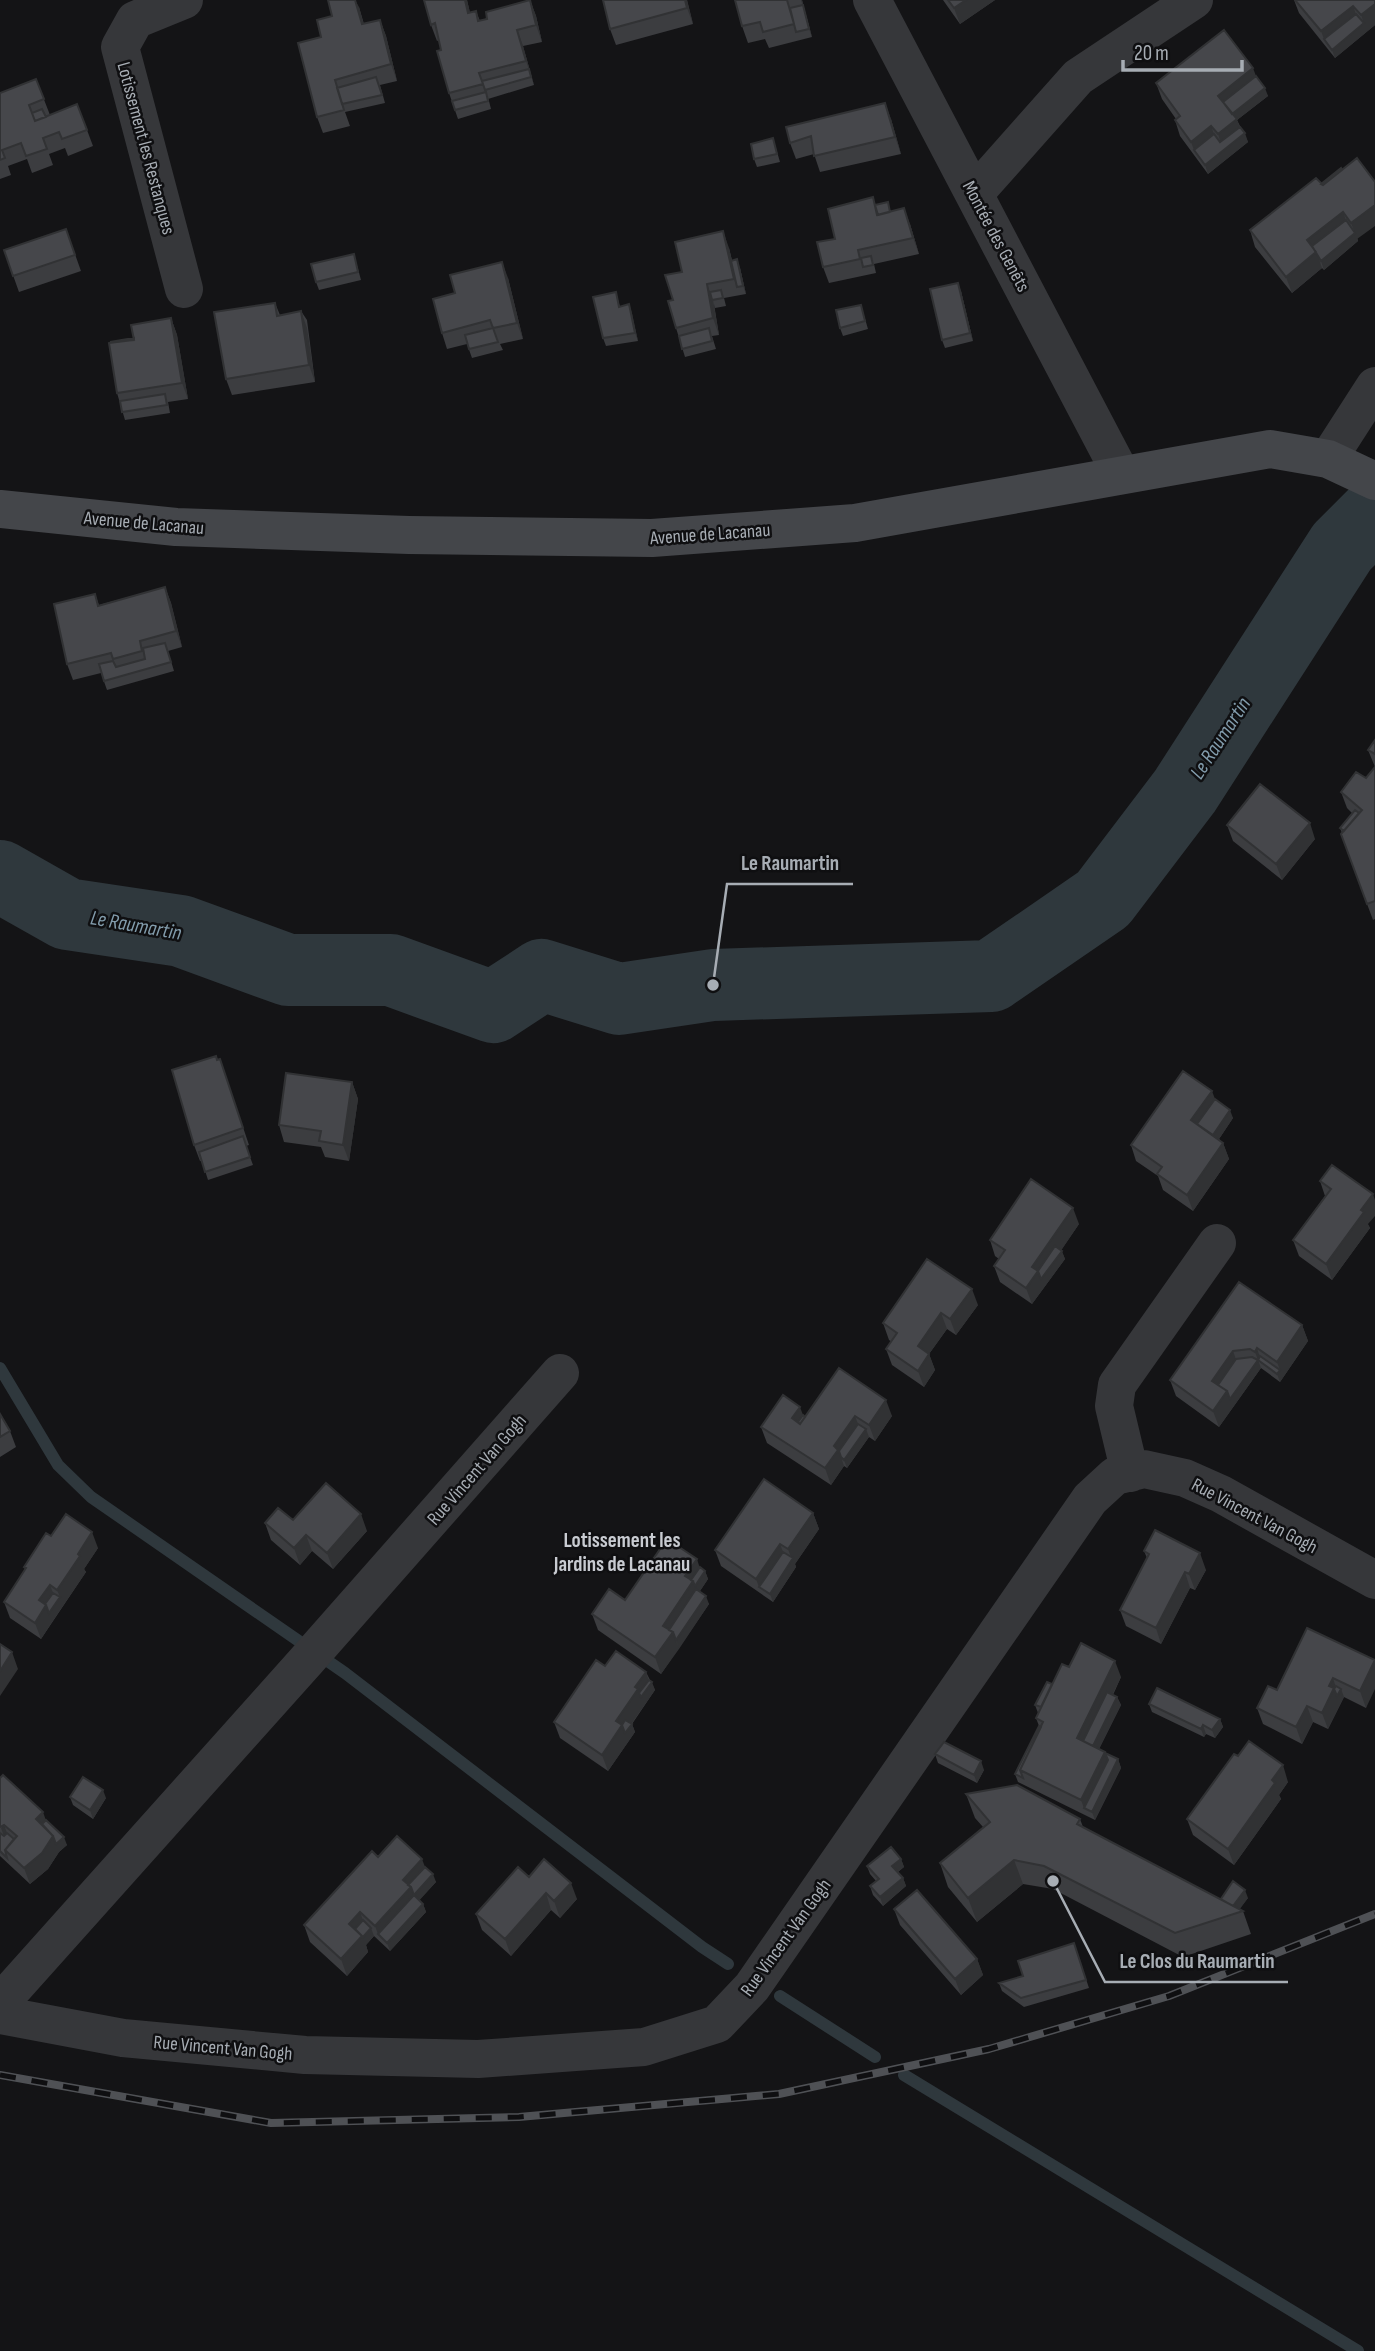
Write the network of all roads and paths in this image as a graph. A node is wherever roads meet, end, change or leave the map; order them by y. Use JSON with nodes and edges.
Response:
{"nodes":[{"id":1,"x":184,"y":0,"type":"edge"},
{"id":2,"x":872,"y":0,"type":"edge"},
{"id":3,"x":1194,"y":0,"type":"edge"},
{"id":4,"x":975,"y":193,"type":"junction"},
{"id":5,"x":184,"y":289,"type":"dead end"},
{"id":6,"x":1375,"y":386,"type":"edge"},
{"id":7,"x":1328,"y":458,"type":"junction"},
{"id":8,"x":1121,"y":474,"type":"junction"},
{"id":9,"x":1375,"y":481,"type":"edge"},
{"id":10,"x":0,"y":509,"type":"edge"},
{"id":11,"x":1217,"y":1243,"type":"dead end"},
{"id":12,"x":560,"y":1373,"type":"dead end"},
{"id":13,"x":1130,"y":1473,"type":"junction"},
{"id":14,"x":1375,"y":1580,"type":"edge"},
{"id":15,"x":0,"y":2003,"type":"edge"},
{"id":16,"x":0,"y":2015,"type":"edge"}],
"edges":[{"from":1,"to":5,"type":"street","name":"Lotissement les Restanques"},
{"from":2,"to":4,"type":"street","name":"Montée des Genêts"},
{"from":3,"to":4,"type":"street"},
{"from":4,"to":8,"type":"street","name":"Montée des Genêts"},
{"from":6,"to":7,"type":"street"},
{"from":7,"to":8,"type":"street","name":"Avenue de Lacanau"},
{"from":7,"to":9,"type":"street","name":"Avenue de Lacanau"},
{"from":8,"to":10,"type":"street","name":"Avenue de Lacanau"},
{"from":11,"to":13,"type":"street"},
{"from":12,"to":15,"type":"street","name":"Rue Vincent Van Gogh"},
{"from":13,"to":14,"type":"street","name":"Rue Vincent Van Gogh"},
{"from":13,"to":16,"type":"street","name":"Rue Vincent Van Gogh"}]}
